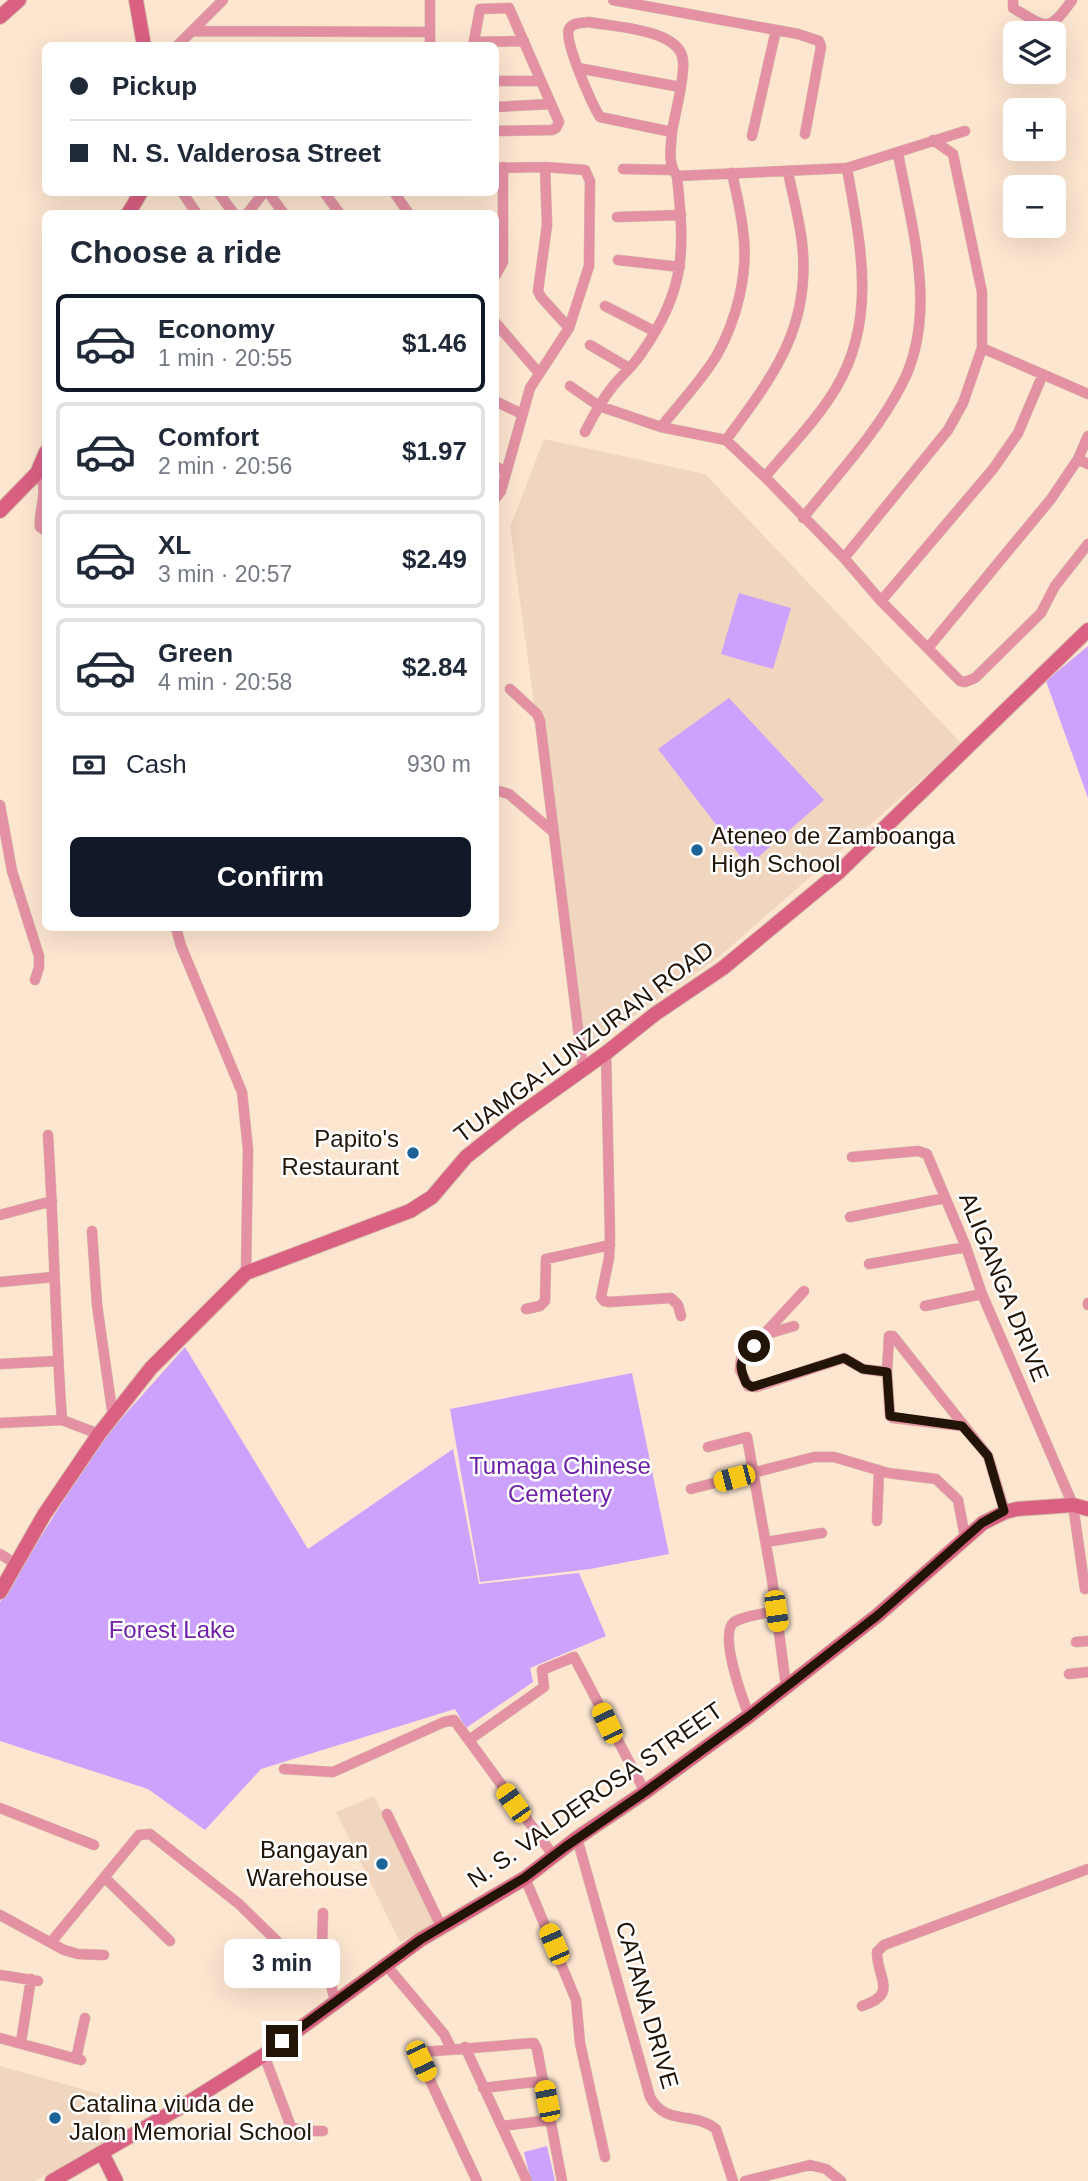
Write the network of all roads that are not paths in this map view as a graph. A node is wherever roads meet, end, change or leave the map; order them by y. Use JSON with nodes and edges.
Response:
{"nodes":[{"id":1,"x":19,"y":0,"type":"edge"},
{"id":2,"x":136,"y":0,"type":"edge"},
{"id":3,"x":223,"y":0,"type":"edge"},
{"id":4,"x":430,"y":0,"type":"edge"},
{"id":5,"x":613,"y":0,"type":"edge"},
{"id":6,"x":1013,"y":0,"type":"edge"},
{"id":7,"x":1072,"y":0,"type":"edge"},
{"id":8,"x":0,"y":17,"type":"edge"},
{"id":9,"x":776,"y":30,"type":"junction"},
{"id":10,"x":193,"y":31,"type":"junction"},
{"id":11,"x":270,"y":32,"type":"junction"},
{"id":12,"x":430,"y":32,"type":"junction"},
{"id":13,"x":524,"y":41,"type":"junction"},
{"id":14,"x":143,"y":42,"type":"edge"},
{"id":15,"x":181,"y":42,"type":"edge"},
{"id":16,"x":270,"y":42,"type":"edge"},
{"id":17,"x":430,"y":42,"type":"edge"},
{"id":18,"x":474,"y":42,"type":"edge"},
{"id":19,"x":499,"y":42,"type":"edge"},
{"id":20,"x":578,"y":68,"type":"junction"},
{"id":21,"x":499,"y":80,"type":"edge"},
{"id":22,"x":541,"y":81,"type":"junction"},
{"id":23,"x":680,"y":87,"type":"junction"},
{"id":24,"x":551,"y":104,"type":"junction"},
{"id":25,"x":499,"y":107,"type":"edge"},
{"id":26,"x":499,"y":131,"type":"edge"},
{"id":27,"x":965,"y":131,"type":"dead end"},
{"id":28,"x":672,"y":132,"type":"junction"},
{"id":29,"x":805,"y":134,"type":"dead end"},
{"id":30,"x":752,"y":136,"type":"dead end"},
{"id":31,"x":933,"y":140,"type":"junction"},
{"id":32,"x":898,"y":153,"type":"junction"},
{"id":33,"x":499,"y":167,"type":"edge"},
{"id":34,"x":545,"y":167,"type":"junction"},
{"id":35,"x":847,"y":168,"type":"junction"},
{"id":36,"x":623,"y":169,"type":"dead end"},
{"id":37,"x":788,"y":172,"type":"junction"},
{"id":38,"x":675,"y":173,"type":"junction"},
{"id":39,"x":732,"y":173,"type":"junction"},
{"id":40,"x":263,"y":196,"type":"edge"},
{"id":41,"x":269,"y":196,"type":"edge"},
{"id":42,"x":250,"y":210,"type":"edge"},
{"id":43,"x":282,"y":210,"type":"edge"},
{"id":44,"x":681,"y":215,"type":"junction"},
{"id":45,"x":617,"y":217,"type":"dead end"},
{"id":46,"x":618,"y":260,"type":"dead end"},
{"id":47,"x":680,"y":268,"type":"junction"},
{"id":48,"x":499,"y":269,"type":"edge"},
{"id":49,"x":606,"y":306,"type":"dead end"},
{"id":50,"x":499,"y":327,"type":"edge"},
{"id":51,"x":569,"y":328,"type":"junction"},
{"id":52,"x":654,"y":331,"type":"junction"},
{"id":53,"x":590,"y":345,"type":"dead end"},
{"id":54,"x":982,"y":348,"type":"junction"},
{"id":55,"x":629,"y":368,"type":"junction"},
{"id":56,"x":538,"y":372,"type":"junction"},
{"id":57,"x":1043,"y":374,"type":"junction"},
{"id":58,"x":570,"y":386,"type":"dead end"},
{"id":59,"x":1088,"y":394,"type":"edge"},
{"id":60,"x":499,"y":403,"type":"edge"},
{"id":61,"x":599,"y":406,"type":"junction"},
{"id":62,"x":522,"y":414,"type":"junction"},
{"id":63,"x":661,"y":427,"type":"junction"},
{"id":64,"x":585,"y":432,"type":"dead end"},
{"id":65,"x":1088,"y":436,"type":"edge"},
{"id":66,"x":726,"y":440,"type":"junction"},
{"id":67,"x":42,"y":461,"type":"edge"},
{"id":68,"x":1083,"y":462,"type":"edge"},
{"id":69,"x":499,"y":468,"type":"edge"},
{"id":70,"x":506,"y":472,"type":"junction"},
{"id":71,"x":37,"y":473,"type":"junction"},
{"id":72,"x":765,"y":477,"type":"junction"},
{"id":73,"x":42,"y":479,"type":"edge"},
{"id":74,"x":499,"y":494,"type":"edge"},
{"id":75,"x":42,"y":504,"type":"edge"},
{"id":76,"x":0,"y":511,"type":"edge"},
{"id":77,"x":803,"y":518,"type":"junction"},
{"id":78,"x":42,"y":528,"type":"edge"},
{"id":79,"x":1088,"y":544,"type":"edge"},
{"id":80,"x":844,"y":558,"type":"junction"},
{"id":81,"x":881,"y":601,"type":"junction"},
{"id":82,"x":1088,"y":630,"type":"edge"},
{"id":83,"x":928,"y":648,"type":"junction"},
{"id":84,"x":510,"y":689,"type":"dead end"},
{"id":85,"x":499,"y":791,"type":"edge"},
{"id":86,"x":0,"y":805,"type":"edge"},
{"id":87,"x":551,"y":830,"type":"junction"},
{"id":88,"x":177,"y":931,"type":"edge"},
{"id":89,"x":35,"y":980,"type":"dead end"},
{"id":90,"x":606,"y":1053,"type":"junction"},
{"id":91,"x":583,"y":1069,"type":"junction"},
{"id":92,"x":48,"y":1135,"type":"dead end"},
{"id":93,"x":852,"y":1157,"type":"dead end"},
{"id":94,"x":945,"y":1198,"type":"junction"},
{"id":95,"x":52,"y":1201,"type":"junction"},
{"id":96,"x":0,"y":1215,"type":"edge"},
{"id":97,"x":850,"y":1217,"type":"dead end"},
{"id":98,"x":92,"y":1231,"type":"dead end"},
{"id":99,"x":610,"y":1245,"type":"junction"},
{"id":100,"x":966,"y":1247,"type":"junction"},
{"id":101,"x":869,"y":1264,"type":"dead end"},
{"id":102,"x":246,"y":1273,"type":"junction"},
{"id":103,"x":53,"y":1277,"type":"junction"},
{"id":104,"x":0,"y":1283,"type":"edge"},
{"id":105,"x":804,"y":1291,"type":"dead end"},
{"id":106,"x":982,"y":1294,"type":"junction"},
{"id":107,"x":925,"y":1306,"type":"dead end"},
{"id":108,"x":526,"y":1309,"type":"dead end"},
{"id":109,"x":681,"y":1316,"type":"dead end"},
{"id":110,"x":794,"y":1326,"type":"dead end"},
{"id":111,"x":766,"y":1334,"type":"junction"},
{"id":112,"x":58,"y":1361,"type":"junction"},
{"id":113,"x":0,"y":1364,"type":"edge"},
{"id":114,"x":887,"y":1372,"type":"junction"},
{"id":115,"x":113,"y":1417,"type":"junction"},
{"id":116,"x":62,"y":1420,"type":"junction"},
{"id":117,"x":0,"y":1423,"type":"edge"},
{"id":118,"x":962,"y":1426,"type":"junction"},
{"id":119,"x":99,"y":1434,"type":"junction"},
{"id":120,"x":708,"y":1447,"type":"dead end"},
{"id":121,"x":879,"y":1470,"type":"junction"},
{"id":122,"x":755,"y":1472,"type":"junction"},
{"id":123,"x":691,"y":1489,"type":"dead end"},
{"id":124,"x":1073,"y":1505,"type":"junction"},
{"id":125,"x":1088,"y":1509,"type":"edge"},
{"id":126,"x":1004,"y":1511,"type":"junction"},
{"id":127,"x":877,"y":1521,"type":"dead end"},
{"id":128,"x":822,"y":1533,"type":"dead end"},
{"id":129,"x":965,"y":1537,"type":"junction"},
{"id":130,"x":766,"y":1542,"type":"junction"},
{"id":131,"x":0,"y":1553,"type":"edge"},
{"id":132,"x":16,"y":1564,"type":"junction"},
{"id":133,"x":1085,"y":1589,"type":"dead end"},
{"id":134,"x":0,"y":1592,"type":"edge"},
{"id":135,"x":776,"y":1611,"type":"junction"},
{"id":136,"x":1088,"y":1641,"type":"edge"},
{"id":137,"x":1076,"y":1642,"type":"dead end"},
{"id":138,"x":1088,"y":1672,"type":"edge"},
{"id":139,"x":1069,"y":1674,"type":"dead end"},
{"id":140,"x":786,"y":1686,"type":"junction"},
{"id":141,"x":749,"y":1716,"type":"junction"},
{"id":142,"x":469,"y":1740,"type":"junction"},
{"id":143,"x":284,"y":1769,"type":"dead end"},
{"id":144,"x":645,"y":1792,"type":"junction"},
{"id":145,"x":0,"y":1808,"type":"edge"},
{"id":146,"x":387,"y":1814,"type":"dead end"},
{"id":147,"x":577,"y":1838,"type":"junction"},
{"id":148,"x":94,"y":1845,"type":"dead end"},
{"id":149,"x":553,"y":1855,"type":"junction"},
{"id":150,"x":1088,"y":1869,"type":"edge"},
{"id":151,"x":105,"y":1878,"type":"junction"},
{"id":152,"x":524,"y":1878,"type":"junction"},
{"id":153,"x":323,"y":1913,"type":"dead end"},
{"id":154,"x":0,"y":1914,"type":"edge"},
{"id":155,"x":441,"y":1926,"type":"junction"},
{"id":156,"x":52,"y":1941,"type":"junction"},
{"id":157,"x":170,"y":1941,"type":"dead end"},
{"id":158,"x":323,"y":1947,"type":"junction"},
{"id":159,"x":104,"y":1955,"type":"dead end"},
{"id":160,"x":386,"y":1965,"type":"junction"},
{"id":161,"x":0,"y":1975,"type":"edge"},
{"id":162,"x":335,"y":2001,"type":"junction"},
{"id":163,"x":862,"y":2006,"type":"dead end"},
{"id":164,"x":85,"y":2018,"type":"dead end"},
{"id":165,"x":0,"y":2038,"type":"edge"},
{"id":166,"x":21,"y":2042,"type":"junction"},
{"id":167,"x":465,"y":2047,"type":"junction"},
{"id":168,"x":450,"y":2048,"type":"junction"},
{"id":169,"x":264,"y":2055,"type":"junction"},
{"id":170,"x":543,"y":2081,"type":"junction"},
{"id":171,"x":483,"y":2088,"type":"junction"},
{"id":172,"x":550,"y":2120,"type":"junction"},
{"id":173,"x":502,"y":2126,"type":"junction"},
{"id":174,"x":323,"y":2131,"type":"dead end"},
{"id":175,"x":102,"y":2153,"type":"junction"},
{"id":176,"x":605,"y":2157,"type":"dead end"},
{"id":177,"x":116,"y":2180,"type":"edge"},
{"id":178,"x":52,"y":2181,"type":"edge"},
{"id":179,"x":477,"y":2181,"type":"edge"},
{"id":180,"x":527,"y":2181,"type":"edge"},
{"id":181,"x":562,"y":2181,"type":"edge"},
{"id":182,"x":733,"y":2181,"type":"edge"},
{"id":183,"x":745,"y":2181,"type":"edge"},
{"id":184,"x":841,"y":2181,"type":"edge"}],
"edges":[{"from":1,"to":8,"type":"street"},
{"from":2,"to":14,"type":"street"},
{"from":3,"to":10,"type":"street"},
{"from":4,"to":12,"type":"street"},
{"from":5,"to":9,"type":"street"},
{"from":6,"to":7,"type":"street"},
{"from":9,"to":29,"type":"street"},
{"from":9,"to":30,"type":"street"},
{"from":10,"to":11,"type":"street"},
{"from":10,"to":15,"type":"street"},
{"from":11,"to":12,"type":"street"},
{"from":11,"to":16,"type":"street"},
{"from":12,"to":17,"type":"street"},
{"from":13,"to":18,"type":"street"},
{"from":13,"to":19,"type":"street"},
{"from":13,"to":22,"type":"street"},
{"from":20,"to":23,"type":"street"},
{"from":20,"to":23,"type":"street"},
{"from":20,"to":28,"type":"street"},
{"from":21,"to":22,"type":"street"},
{"from":22,"to":24,"type":"street"},
{"from":23,"to":28,"type":"street"},
{"from":24,"to":25,"type":"street"},
{"from":24,"to":26,"type":"street"},
{"from":27,"to":31,"type":"street"},
{"from":28,"to":38,"type":"street"},
{"from":31,"to":32,"type":"street"},
{"from":31,"to":54,"type":"street"},
{"from":32,"to":35,"type":"street"},
{"from":32,"to":77,"type":"street"},
{"from":33,"to":34,"type":"street"},
{"from":33,"to":48,"type":"street"},
{"from":34,"to":51,"type":"street"},
{"from":34,"to":51,"type":"street"},
{"from":35,"to":37,"type":"street"},
{"from":35,"to":72,"type":"street"},
{"from":36,"to":38,"type":"street"},
{"from":37,"to":39,"type":"street"},
{"from":37,"to":66,"type":"street"},
{"from":38,"to":39,"type":"street"},
{"from":38,"to":44,"type":"street"},
{"from":39,"to":63,"type":"street"},
{"from":40,"to":42,"type":"street"},
{"from":41,"to":43,"type":"street"},
{"from":44,"to":45,"type":"street"},
{"from":44,"to":47,"type":"street"},
{"from":46,"to":47,"type":"street"},
{"from":47,"to":52,"type":"street"},
{"from":49,"to":52,"type":"street"},
{"from":50,"to":56,"type":"street"},
{"from":51,"to":56,"type":"street"},
{"from":52,"to":55,"type":"street"},
{"from":53,"to":55,"type":"street"},
{"from":54,"to":57,"type":"street"},
{"from":54,"to":80,"type":"street"},
{"from":55,"to":61,"type":"street"},
{"from":56,"to":62,"type":"street"},
{"from":57,"to":59,"type":"street"},
{"from":57,"to":81,"type":"street"},
{"from":58,"to":61,"type":"street"},
{"from":60,"to":62,"type":"street"},
{"from":61,"to":63,"type":"street"},
{"from":61,"to":64,"type":"street"},
{"from":62,"to":70,"type":"street"},
{"from":63,"to":66,"type":"street"},
{"from":65,"to":68,"type":"street"},
{"from":66,"to":72,"type":"street"},
{"from":67,"to":71,"type":"street"},
{"from":68,"to":83,"type":"street"},
{"from":69,"to":70,"type":"street"},
{"from":70,"to":74,"type":"street"},
{"from":71,"to":73,"type":"street"},
{"from":71,"to":76,"type":"street"},
{"from":72,"to":77,"type":"street"},
{"from":75,"to":78,"type":"street"},
{"from":77,"to":80,"type":"street"},
{"from":79,"to":83,"type":"street"},
{"from":80,"to":81,"type":"street"},
{"from":81,"to":83,"type":"street"},
{"from":82,"to":90,"type":"street","name":"TUAMGA-LUNZURAN ROAD"},
{"from":84,"to":87,"type":"street"},
{"from":85,"to":87,"type":"street"},
{"from":86,"to":89,"type":"street"},
{"from":87,"to":91,"type":"street"},
{"from":88,"to":102,"type":"street"},
{"from":90,"to":91,"type":"street","name":"TUAMGA-LUNZURAN ROAD"},
{"from":90,"to":99,"type":"street"},
{"from":91,"to":102,"type":"street","name":"TUAMGA-LUNZURAN ROAD"},
{"from":92,"to":95,"type":"street"},
{"from":93,"to":94,"type":"street","name":"ALIGANGA DRIVE"},
{"from":94,"to":97,"type":"street"},
{"from":94,"to":100,"type":"street","name":"ALIGANGA DRIVE"},
{"from":95,"to":96,"type":"street"},
{"from":95,"to":103,"type":"street"},
{"from":98,"to":115,"type":"street"},
{"from":99,"to":108,"type":"street"},
{"from":99,"to":109,"type":"street"},
{"from":100,"to":101,"type":"street"},
{"from":100,"to":106,"type":"street","name":"ALIGANGA DRIVE"},
{"from":102,"to":115,"type":"street","name":"TUAMGA-LUNZURAN ROAD"},
{"from":103,"to":104,"type":"street"},
{"from":103,"to":112,"type":"street"},
{"from":105,"to":111,"type":"street"},
{"from":106,"to":107,"type":"street"},
{"from":106,"to":124,"type":"street","name":"ALIGANGA DRIVE"},
{"from":110,"to":111,"type":"street"},
{"from":111,"to":114,"type":"street"},
{"from":112,"to":113,"type":"street"},
{"from":112,"to":116,"type":"street"},
{"from":114,"to":118,"type":"street"},
{"from":114,"to":118,"type":"street"},
{"from":115,"to":119,"type":"street","name":"TUAMGA-LUNZURAN ROAD"},
{"from":116,"to":117,"type":"street"},
{"from":116,"to":119,"type":"street"},
{"from":118,"to":126,"type":"street"},
{"from":119,"to":132,"type":"street","name":"TUAMGA-LUNZURAN ROAD"},
{"from":120,"to":122,"type":"street"},
{"from":121,"to":122,"type":"street"},
{"from":121,"to":127,"type":"street"},
{"from":121,"to":129,"type":"street"},
{"from":122,"to":123,"type":"street"},
{"from":122,"to":130,"type":"street"},
{"from":124,"to":125,"type":"street","name":"N. S. VALDEROSA STREET"},
{"from":124,"to":126,"type":"street","name":"N. S. VALDEROSA STREET"},
{"from":124,"to":133,"type":"street","name":"ALIGANGA DRIVE"},
{"from":126,"to":129,"type":"street","name":"N. S. VALDEROSA STREET"},
{"from":128,"to":130,"type":"street"},
{"from":129,"to":140,"type":"street","name":"N. S. VALDEROSA STREET"},
{"from":130,"to":135,"type":"street"},
{"from":131,"to":132,"type":"street"},
{"from":132,"to":134,"type":"street","name":"TUAMGA-LUNZURAN ROAD"},
{"from":135,"to":140,"type":"street"},
{"from":135,"to":141,"type":"street"},
{"from":136,"to":137,"type":"street"},
{"from":138,"to":139,"type":"street"},
{"from":140,"to":141,"type":"street","name":"N. S. VALDEROSA STREET"},
{"from":141,"to":144,"type":"street","name":"N. S. VALDEROSA STREET"},
{"from":142,"to":143,"type":"street"},
{"from":142,"to":144,"type":"street"},
{"from":142,"to":149,"type":"street"},
{"from":144,"to":147,"type":"street","name":"N. S. VALDEROSA STREET"},
{"from":145,"to":148,"type":"street"},
{"from":146,"to":155,"type":"street"},
{"from":147,"to":149,"type":"street","name":"N. S. VALDEROSA STREET"},
{"from":147,"to":182,"type":"street","name":"CATANA DRIVE"},
{"from":149,"to":152,"type":"street","name":"N. S. VALDEROSA STREET"},
{"from":150,"to":163,"type":"street"},
{"from":151,"to":156,"type":"street"},
{"from":151,"to":157,"type":"street"},
{"from":151,"to":158,"type":"street"},
{"from":152,"to":155,"type":"street","name":"N. S. VALDEROSA STREET"},
{"from":152,"to":176,"type":"street"},
{"from":153,"to":158,"type":"street"},
{"from":154,"to":156,"type":"street"},
{"from":155,"to":160,"type":"street","name":"N. S. VALDEROSA STREET"},
{"from":156,"to":159,"type":"street"},
{"from":158,"to":162,"type":"street"},
{"from":160,"to":162,"type":"street","name":"N. S. VALDEROSA STREET"},
{"from":160,"to":168,"type":"street"},
{"from":161,"to":166,"type":"street"},
{"from":162,"to":169,"type":"street","name":"N. S. VALDEROSA STREET"},
{"from":164,"to":166,"type":"street"},
{"from":165,"to":166,"type":"street"},
{"from":167,"to":168,"type":"street"},
{"from":167,"to":170,"type":"street"},
{"from":167,"to":171,"type":"street"},
{"from":168,"to":179,"type":"street"},
{"from":169,"to":174,"type":"street"},
{"from":169,"to":175,"type":"street","name":"N. S. VALDEROSA STREET"},
{"from":170,"to":171,"type":"street"},
{"from":170,"to":172,"type":"street"},
{"from":171,"to":173,"type":"street"},
{"from":172,"to":173,"type":"street"},
{"from":172,"to":181,"type":"street"},
{"from":173,"to":180,"type":"street"},
{"from":175,"to":177,"type":"street"},
{"from":175,"to":178,"type":"street","name":"N. S. VALDEROSA STREET"},
{"from":183,"to":184,"type":"street"}]}
